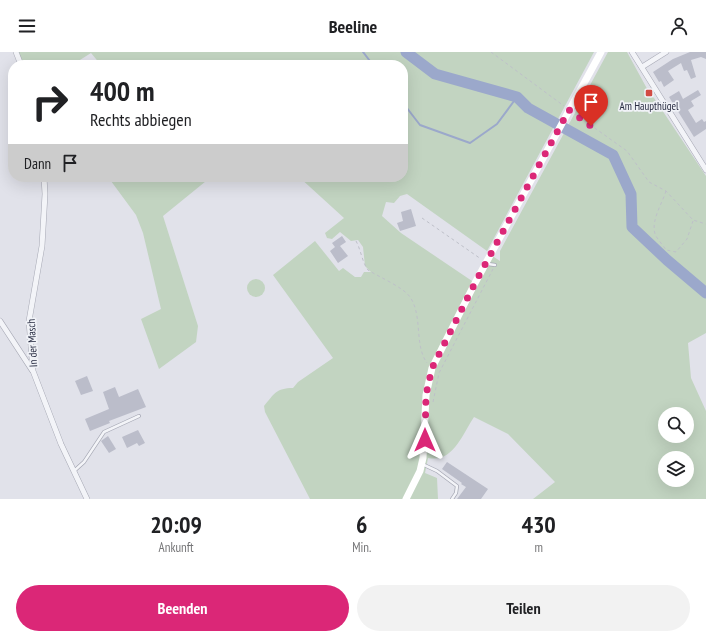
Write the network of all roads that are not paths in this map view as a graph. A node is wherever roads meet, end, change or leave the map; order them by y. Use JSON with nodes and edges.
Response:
{"nodes":[{"id":1,"x":601,"y":52,"type":"edge"},
{"id":2,"x":632,"y":52,"type":"edge"},
{"id":3,"x":666,"y":52,"type":"edge"},
{"id":4,"x":642,"y":67,"type":"junction"},
{"id":5,"x":706,"y":170,"type":"edge"},
{"id":6,"x":44,"y":182,"type":"edge"},
{"id":7,"x":486,"y":263,"type":"junction"},
{"id":8,"x":495,"y":266,"type":"road end"},
{"id":9,"x":0,"y":321,"type":"edge"},
{"id":10,"x":33,"y":371,"type":"junction"},
{"id":11,"x":139,"y":416,"type":"dead end"},
{"id":12,"x":421,"y":464,"type":"junction"},
{"id":13,"x":74,"y":471,"type":"junction"},
{"id":14,"x":87,"y":499,"type":"edge"},
{"id":15,"x":406,"y":499,"type":"edge"},
{"id":16,"x":452,"y":499,"type":"edge"}],
"edges":[{"from":1,"to":7,"type":"street"},
{"from":2,"to":4,"type":"street"},
{"from":3,"to":4,"type":"street"},
{"from":4,"to":5,"type":"street"},
{"from":6,"to":10,"type":"street","name":"In der Masch"},
{"from":7,"to":8,"type":"lane"},
{"from":7,"to":12,"type":"street"},
{"from":9,"to":10,"type":"street"},
{"from":10,"to":13,"type":"street","name":"In der Masch"},
{"from":11,"to":13,"type":"lane"},
{"from":12,"to":15,"type":"street"},
{"from":12,"to":16,"type":"lane"},
{"from":13,"to":14,"type":"street","name":"In der Masch"}]}
